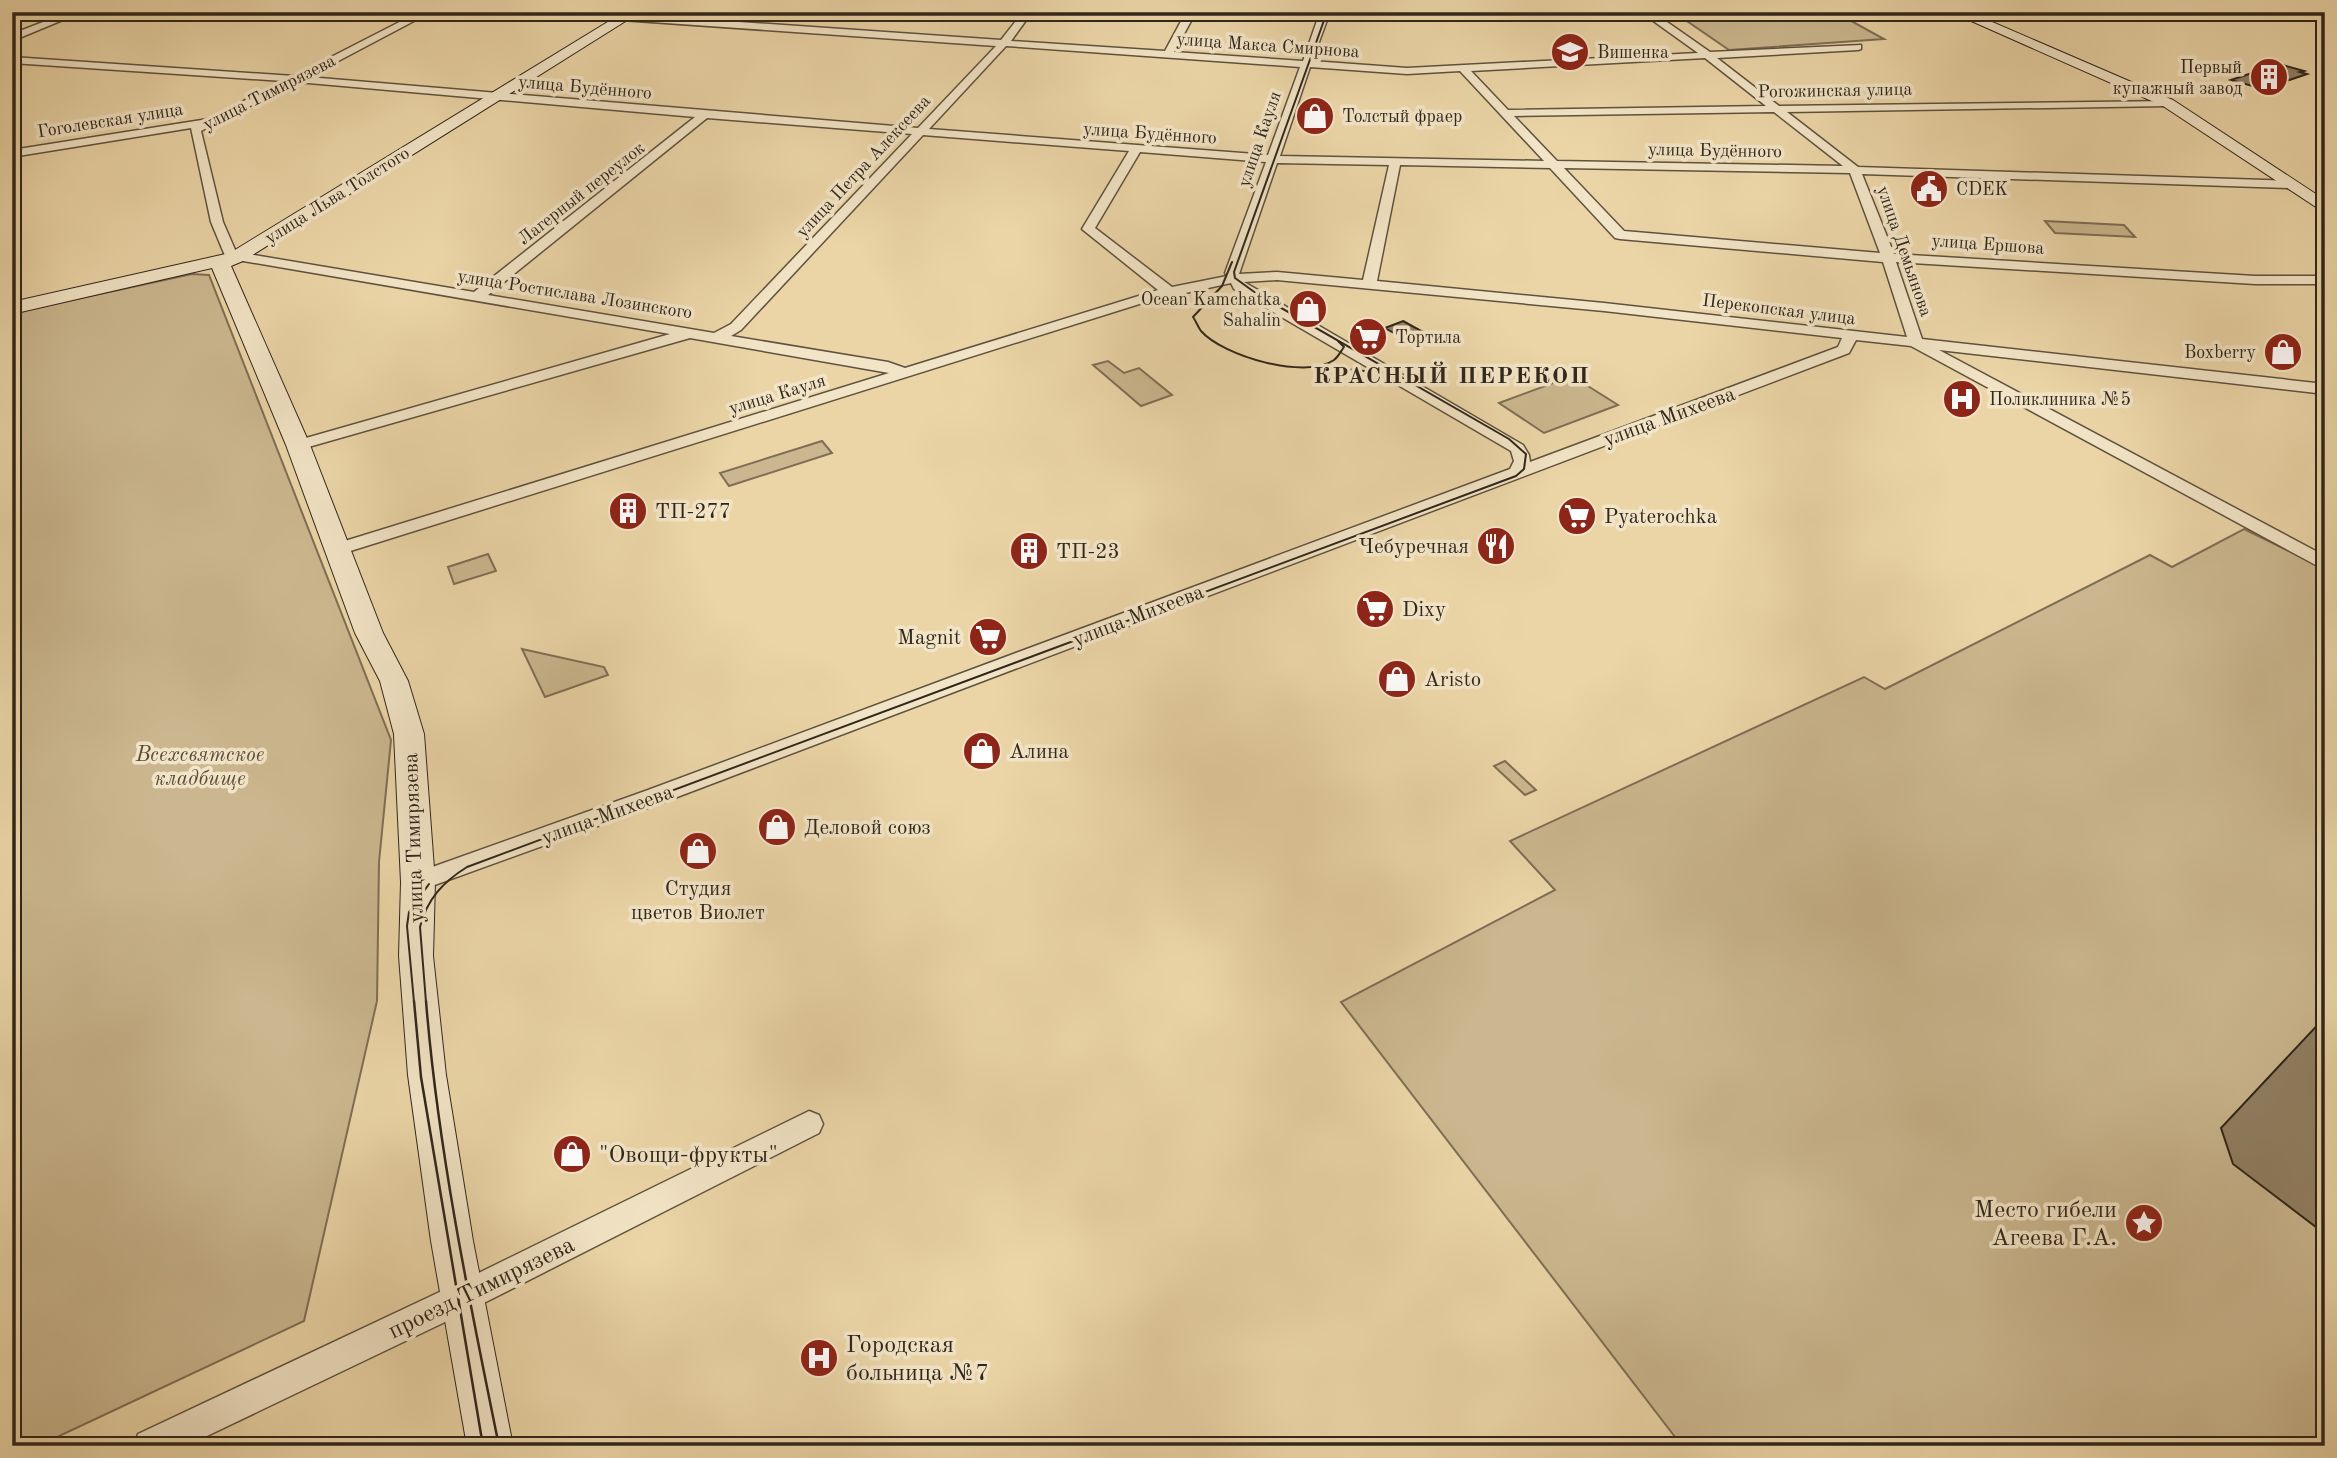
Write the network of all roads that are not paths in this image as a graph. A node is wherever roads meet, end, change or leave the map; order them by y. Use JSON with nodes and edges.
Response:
{"nodes":[{"id":1,"x":78,"y":12,"type":"edge"},
{"id":2,"x":427,"y":12,"type":"edge"},
{"id":3,"x":550,"y":12,"type":"edge"},
{"id":4,"x":1028,"y":12,"type":"edge"},
{"id":5,"x":1191,"y":12,"type":"edge"},
{"id":6,"x":1325,"y":12,"type":"edge"},
{"id":7,"x":1583,"y":12,"type":"edge"},
{"id":8,"x":1957,"y":12,"type":"edge"},
{"id":9,"x":630,"y":15,"type":"edge"},
{"id":10,"x":12,"y":38,"type":"edge"},
{"id":11,"x":1003,"y":43,"type":"junction"},
{"id":12,"x":1858,"y":47,"type":"dead end"},
{"id":13,"x":1707,"y":55,"type":"junction"},
{"id":14,"x":1167,"y":56,"type":"junction"},
{"id":15,"x":12,"y":60,"type":"edge"},
{"id":16,"x":1305,"y":64,"type":"junction"},
{"id":17,"x":1464,"y":69,"type":"junction"},
{"id":18,"x":297,"y":79,"type":"junction"},
{"id":19,"x":496,"y":97,"type":"junction"},
{"id":20,"x":2168,"y":103,"type":"junction"},
{"id":21,"x":1774,"y":108,"type":"junction"},
{"id":22,"x":1503,"y":113,"type":"junction"},
{"id":23,"x":705,"y":115,"type":"junction"},
{"id":24,"x":213,"y":121,"type":"junction"},
{"id":25,"x":920,"y":132,"type":"junction"},
{"id":26,"x":1136,"y":149,"type":"junction"},
{"id":27,"x":12,"y":154,"type":"edge"},
{"id":28,"x":1273,"y":159,"type":"junction"},
{"id":29,"x":1395,"y":162,"type":"junction"},
{"id":30,"x":1553,"y":165,"type":"junction"},
{"id":31,"x":1854,"y":170,"type":"junction"},
{"id":32,"x":2288,"y":184,"type":"junction"},
{"id":33,"x":2325,"y":208,"type":"edge"},
{"id":34,"x":1888,"y":257,"type":"junction"},
{"id":35,"x":229,"y":259,"type":"junction"},
{"id":36,"x":1231,"y":279,"type":"junction"},
{"id":37,"x":2325,"y":280,"type":"edge"},
{"id":38,"x":1369,"y":285,"type":"junction"},
{"id":39,"x":1168,"y":291,"type":"junction"},
{"id":40,"x":477,"y":297,"type":"junction"},
{"id":41,"x":12,"y":308,"type":"edge"},
{"id":42,"x":692,"y":333,"type":"junction"},
{"id":43,"x":718,"y":337,"type":"junction"},
{"id":44,"x":1850,"y":337,"type":"junction"},
{"id":45,"x":1916,"y":343,"type":"junction"},
{"id":46,"x":908,"y":374,"type":"junction"},
{"id":47,"x":2325,"y":389,"type":"edge"},
{"id":48,"x":298,"y":445,"type":"junction"},
{"id":49,"x":1515,"y":474,"type":"junction"},
{"id":50,"x":338,"y":549,"type":"junction"},
{"id":51,"x":2325,"y":564,"type":"edge"},
{"id":52,"x":418,"y":882,"type":"junction"},
{"id":53,"x":809,"y":1124,"type":"dead end"},
{"id":54,"x":463,"y":1297,"type":"junction"},
{"id":55,"x":150,"y":1446,"type":"edge"},
{"id":56,"x":490,"y":1446,"type":"edge"}],
"edges":[{"from":1,"to":10,"type":"street"},
{"from":2,"to":18,"type":"street","name":"улица Тимирязева"},
{"from":3,"to":9,"type":"street","name":"улица Макса Смирнова"},
{"from":4,"to":11,"type":"street","name":"улица Петра Алексеева"},
{"from":5,"to":14,"type":"street"},
{"from":6,"to":16,"type":"street","name":"улица Кауля"},
{"from":7,"to":13,"type":"street","name":"улица Демьянова"},
{"from":8,"to":20,"type":"street"},
{"from":9,"to":11,"type":"street","name":"улица Макса Смирнова"},
{"from":9,"to":19,"type":"street","name":"улица Льва Толстого"},
{"from":11,"to":14,"type":"street","name":"улица Макса Смирнова"},
{"from":11,"to":25,"type":"street","name":"улица Петра Алексеева"},
{"from":12,"to":13,"type":"street","name":"улица Макса Смирнова"},
{"from":13,"to":17,"type":"street","name":"улица Макса Смирнова"},
{"from":13,"to":21,"type":"street","name":"улица Демьянова"},
{"from":14,"to":16,"type":"street","name":"улица Макса Смирнова"},
{"from":15,"to":18,"type":"street","name":"улица Будённого"},
{"from":16,"to":17,"type":"street","name":"улица Макса Смирнова"},
{"from":16,"to":28,"type":"street","name":"улица Кауля"},
{"from":17,"to":22,"type":"street","name":"улица Ершова"},
{"from":18,"to":19,"type":"street","name":"улица Будённого"},
{"from":18,"to":24,"type":"street","name":"улица Тимирязева"},
{"from":19,"to":23,"type":"street","name":"улица Будённого"},
{"from":19,"to":35,"type":"street","name":"улица Льва Толстого"},
{"from":20,"to":21,"type":"street","name":"Рогожинская улица"},
{"from":20,"to":32,"type":"street"},
{"from":21,"to":22,"type":"street","name":"Рогожинская улица"},
{"from":21,"to":31,"type":"street","name":"улица Демьянова"},
{"from":22,"to":30,"type":"street","name":"улица Ершова"},
{"from":23,"to":25,"type":"street","name":"улица Будённого"},
{"from":23,"to":40,"type":"street","name":"Лагерный переулок"},
{"from":24,"to":27,"type":"street","name":"Гоголевская улица"},
{"from":24,"to":35,"type":"street","name":"улица Тимирязева"},
{"from":25,"to":26,"type":"street","name":"улица Будённого"},
{"from":25,"to":43,"type":"street","name":"улица Петра Алексеева"},
{"from":26,"to":28,"type":"street","name":"улица Будённого"},
{"from":26,"to":39,"type":"street"},
{"from":28,"to":29,"type":"street","name":"улица Будённого"},
{"from":28,"to":36,"type":"street","name":"улица Кауля"},
{"from":29,"to":30,"type":"street","name":"улица Будённого"},
{"from":29,"to":38,"type":"street"},
{"from":30,"to":31,"type":"street","name":"улица Будённого"},
{"from":30,"to":34,"type":"street","name":"улица Ершова"},
{"from":31,"to":32,"type":"street","name":"улица Будённого"},
{"from":31,"to":34,"type":"street","name":"улица Демьянова"},
{"from":32,"to":33,"type":"street"},
{"from":34,"to":37,"type":"street","name":"улица Ершова"},
{"from":34,"to":45,"type":"street","name":"улица Демьянова"},
{"from":35,"to":40,"type":"street","name":"улица Ростислава Лозинского"},
{"from":35,"to":41,"type":"street","name":"улица Льва Толстого"},
{"from":35,"to":48,"type":"street","name":"улица Тимирязева"},
{"from":36,"to":38,"type":"street","name":"Перекопская улица"},
{"from":36,"to":39,"type":"street","name":"улица Кауля"},
{"from":36,"to":49,"type":"street"},
{"from":38,"to":44,"type":"street","name":"Перекопская улица"},
{"from":39,"to":46,"type":"street","name":"улица Кауля"},
{"from":40,"to":42,"type":"street","name":"улица Ростислава Лозинского"},
{"from":42,"to":43,"type":"street","name":"улица Ростислава Лозинского"},
{"from":42,"to":48,"type":"street"},
{"from":43,"to":46,"type":"street","name":"улица Ростислава Лозинского"},
{"from":44,"to":45,"type":"street","name":"Перекопская улица"},
{"from":44,"to":49,"type":"street","name":"улица Михеева"},
{"from":45,"to":47,"type":"street","name":"Перекопская улица"},
{"from":45,"to":51,"type":"street","name":"улица Демьянова"},
{"from":46,"to":50,"type":"street","name":"улица Кауля"},
{"from":48,"to":50,"type":"street","name":"улица Тимирязева"},
{"from":49,"to":52,"type":"street","name":"улица Михеева"},
{"from":50,"to":52,"type":"street","name":"улица Тимирязева"},
{"from":52,"to":54,"type":"street","name":"улица Тимирязева"},
{"from":53,"to":54,"type":"street","name":"проезд Тимирязева"},
{"from":54,"to":55,"type":"street","name":"проезд Тимирязева"},
{"from":54,"to":56,"type":"street","name":"улица Тимирязева"}]}
